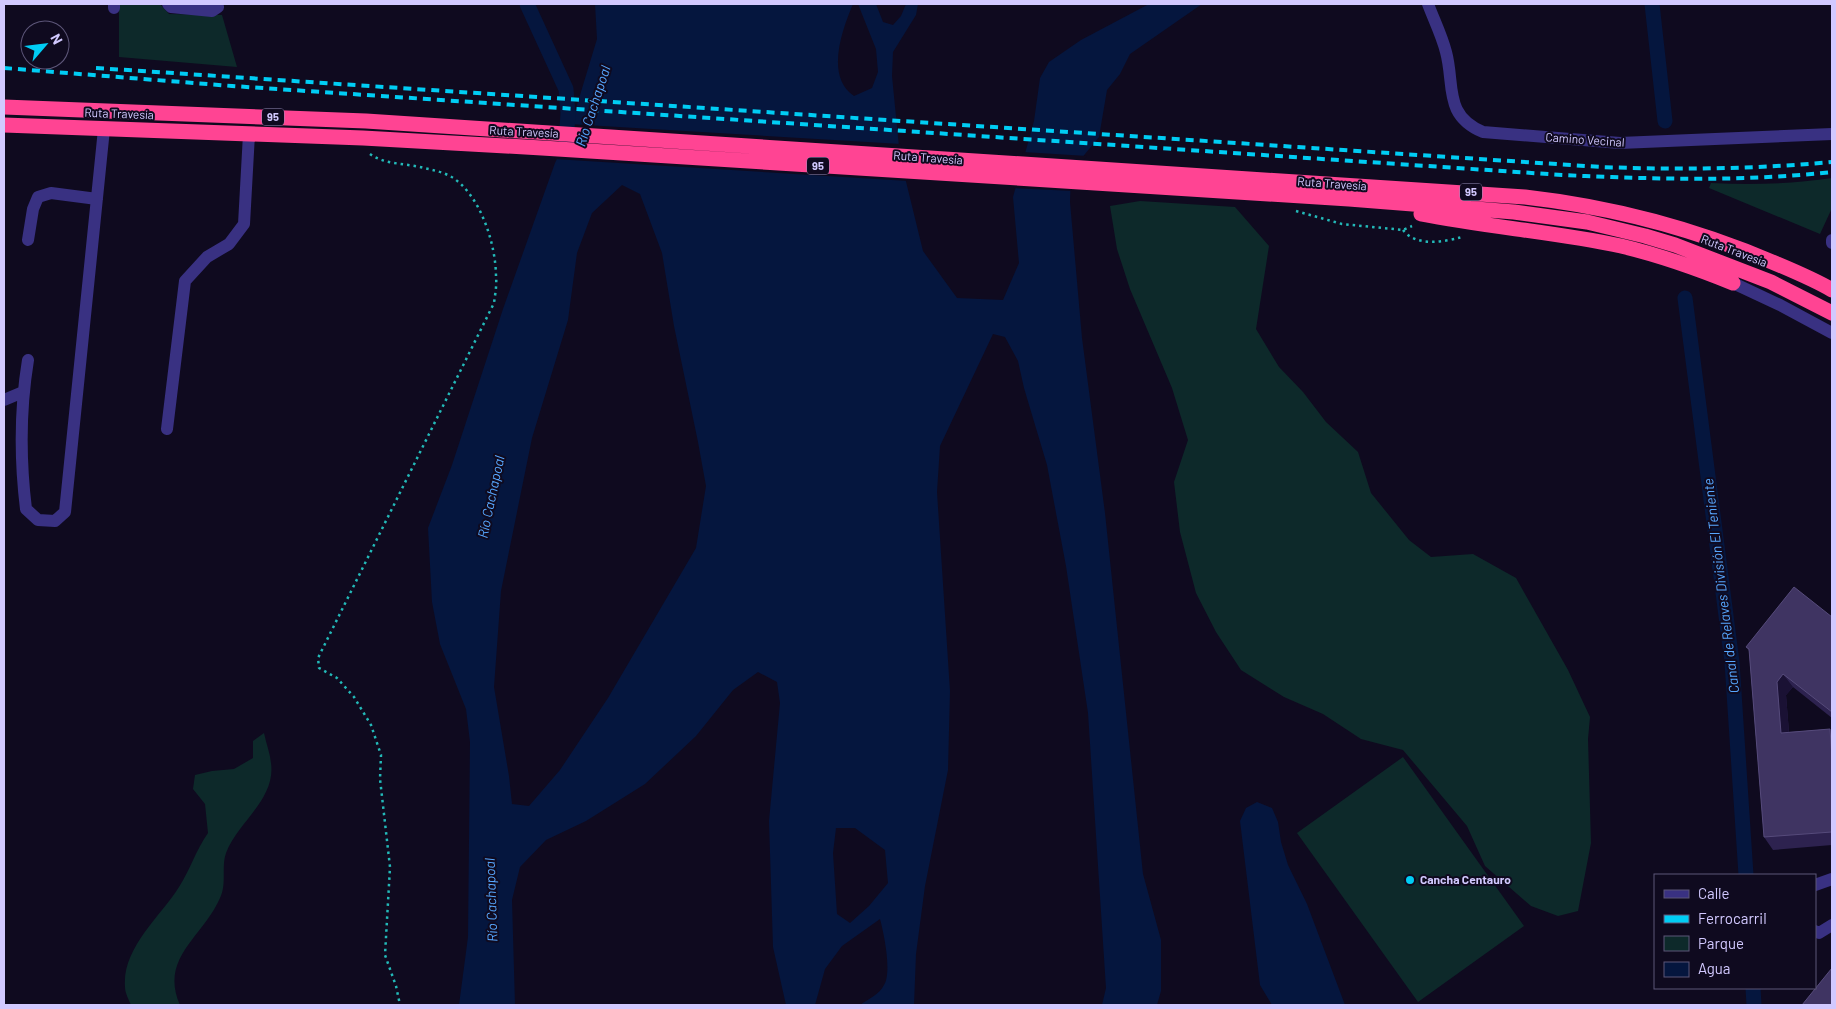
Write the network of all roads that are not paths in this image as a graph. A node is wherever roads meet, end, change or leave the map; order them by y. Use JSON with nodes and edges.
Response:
{"nodes":[{"id":1,"x":168,"y":4,"type":"edge"},
{"id":2,"x":217,"y":4,"type":"edge"},
{"id":3,"x":1428,"y":4,"type":"edge"},
{"id":4,"x":4,"y":107,"type":"edge"},
{"id":5,"x":4,"y":125,"type":"edge"},
{"id":6,"x":104,"y":129,"type":"junction"},
{"id":7,"x":249,"y":134,"type":"junction"},
{"id":8,"x":1832,"y":134,"type":"edge"},
{"id":9,"x":542,"y":141,"type":"junction"},
{"id":10,"x":1095,"y":176,"type":"junction"},
{"id":11,"x":97,"y":199,"type":"junction"},
{"id":12,"x":1348,"y":200,"type":"junction"},
{"id":13,"x":28,"y":240,"type":"dead end"},
{"id":14,"x":1733,"y":283,"type":"joint"},
{"id":15,"x":1832,"y":290,"type":"edge"},
{"id":16,"x":1832,"y":313,"type":"edge"},
{"id":17,"x":1832,"y":333,"type":"edge"},
{"id":18,"x":28,"y":360,"type":"dead end"},
{"id":19,"x":23,"y":392,"type":"junction"},
{"id":20,"x":4,"y":400,"type":"edge"},
{"id":21,"x":167,"y":429,"type":"dead end"},
{"id":22,"x":1832,"y":879,"type":"edge"},
{"id":23,"x":1816,"y":885,"type":"edge"},
{"id":24,"x":1832,"y":925,"type":"edge"},
{"id":25,"x":1816,"y":932,"type":"edge"}],
"edges":[{"from":1,"to":2,"type":"street"},
{"from":3,"to":8,"type":"street","name":"Camino Vecinal"},
{"from":4,"to":9,"type":"highway","name":"Ruta Travesía","number":"95"},
{"from":5,"to":6,"type":"highway","name":"Ruta Travesía","number":"95"},
{"from":6,"to":7,"type":"highway","name":"Ruta Travesía","number":"95"},
{"from":6,"to":11,"type":"street"},
{"from":7,"to":9,"type":"highway","name":"Ruta Travesía","number":"95"},
{"from":7,"to":21,"type":"street"},
{"from":9,"to":10,"type":"highway","name":"Ruta Travesía","number":"95"},
{"from":10,"to":12,"type":"highway","name":"Ruta Travesía","number":"95"},
{"from":10,"to":15,"type":"highway","name":"Ruta Travesía","number":"95"},
{"from":11,"to":13,"type":"street"},
{"from":11,"to":19,"type":"street"},
{"from":12,"to":14,"type":"highway"},
{"from":12,"to":16,"type":"highway","name":"Ruta Travesía","number":"95"},
{"from":14,"to":17,"type":"street"},
{"from":18,"to":19,"type":"street"},
{"from":19,"to":20,"type":"street"},
{"from":22,"to":23,"type":"street"},
{"from":24,"to":25,"type":"street"}]}
